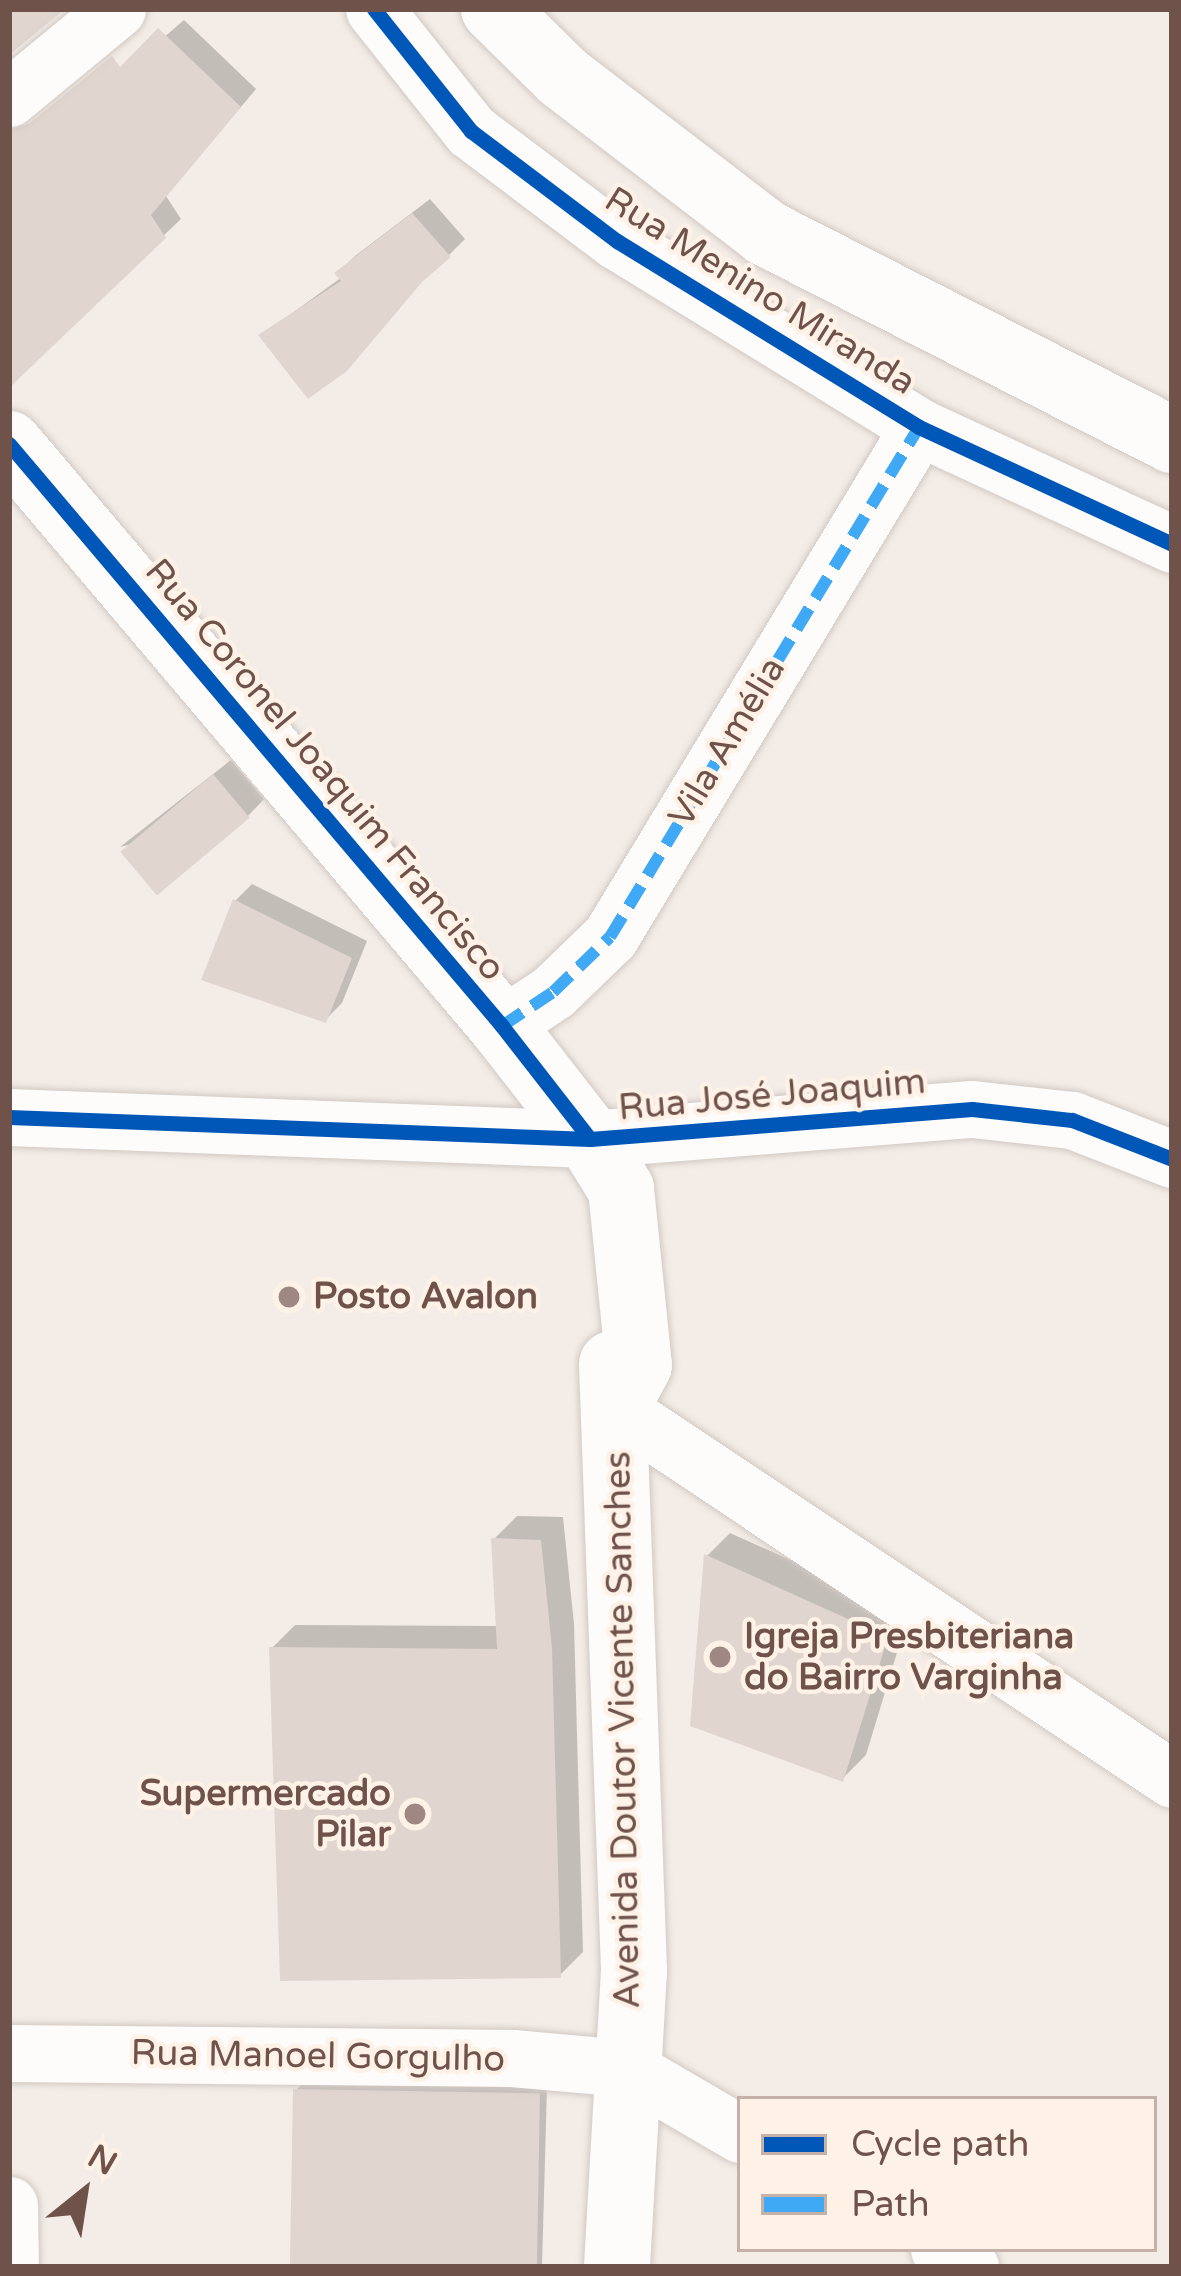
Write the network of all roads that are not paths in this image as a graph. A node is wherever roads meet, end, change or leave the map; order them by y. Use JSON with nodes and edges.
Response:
{"nodes":[{"id":1,"x":117,"y":9,"type":"edge"},
{"id":2,"x":374,"y":9,"type":"edge"},
{"id":3,"x":494,"y":9,"type":"edge"},
{"id":4,"x":9,"y":98,"type":"edge"},
{"id":5,"x":919,"y":427,"type":"junction"},
{"id":6,"x":1172,"y":440,"type":"edge"},
{"id":7,"x":9,"y":444,"type":"edge"},
{"id":8,"x":1172,"y":544,"type":"edge"},
{"id":9,"x":502,"y":1026,"type":"junction"},
{"id":10,"x":9,"y":1117,"type":"edge"},
{"id":11,"x":590,"y":1139,"type":"junction"},
{"id":12,"x":1172,"y":1159,"type":"edge"},
{"id":13,"x":616,"y":1408,"type":"junction"},
{"id":14,"x":1172,"y":1779,"type":"edge"},
{"id":15,"x":9,"y":2053,"type":"edge"},
{"id":16,"x":626,"y":2068,"type":"junction"},
{"id":17,"x":737,"y":2132,"type":"edge"},
{"id":18,"x":9,"y":2205,"type":"edge"},
{"id":19,"x":10,"y":2267,"type":"edge"},
{"id":20,"x":617,"y":2267,"type":"edge"}],
"edges":[{"from":1,"to":4,"type":"street"},
{"from":2,"to":5,"type":"street","name":"Rua Menino Miranda"},
{"from":3,"to":6,"type":"main road"},
{"from":5,"to":8,"type":"street","name":"Rua Menino Miranda"},
{"from":5,"to":9,"type":"street","name":"Vila Amélia"},
{"from":7,"to":9,"type":"main road","name":"Rua Coronel Joaquim Francisco"},
{"from":9,"to":11,"type":"main road","name":"Rua Coronel Joaquim Francisco"},
{"from":10,"to":11,"type":"street","name":"Rua José Joaquim"},
{"from":11,"to":12,"type":"street","name":"Rua José Joaquim"},
{"from":11,"to":13,"type":"main road","name":"Avenida Doutor Vicente Sanches"},
{"from":13,"to":14,"type":"street"},
{"from":13,"to":16,"type":"main road","name":"Avenida Doutor Vicente Sanches"},
{"from":15,"to":16,"type":"street","name":"Rua Manoel Gorgulho"},
{"from":16,"to":17,"type":"street"},
{"from":16,"to":20,"type":"main road","name":"Avenida Doutor Vicente Sanches"},
{"from":18,"to":19,"type":"street"}]}
